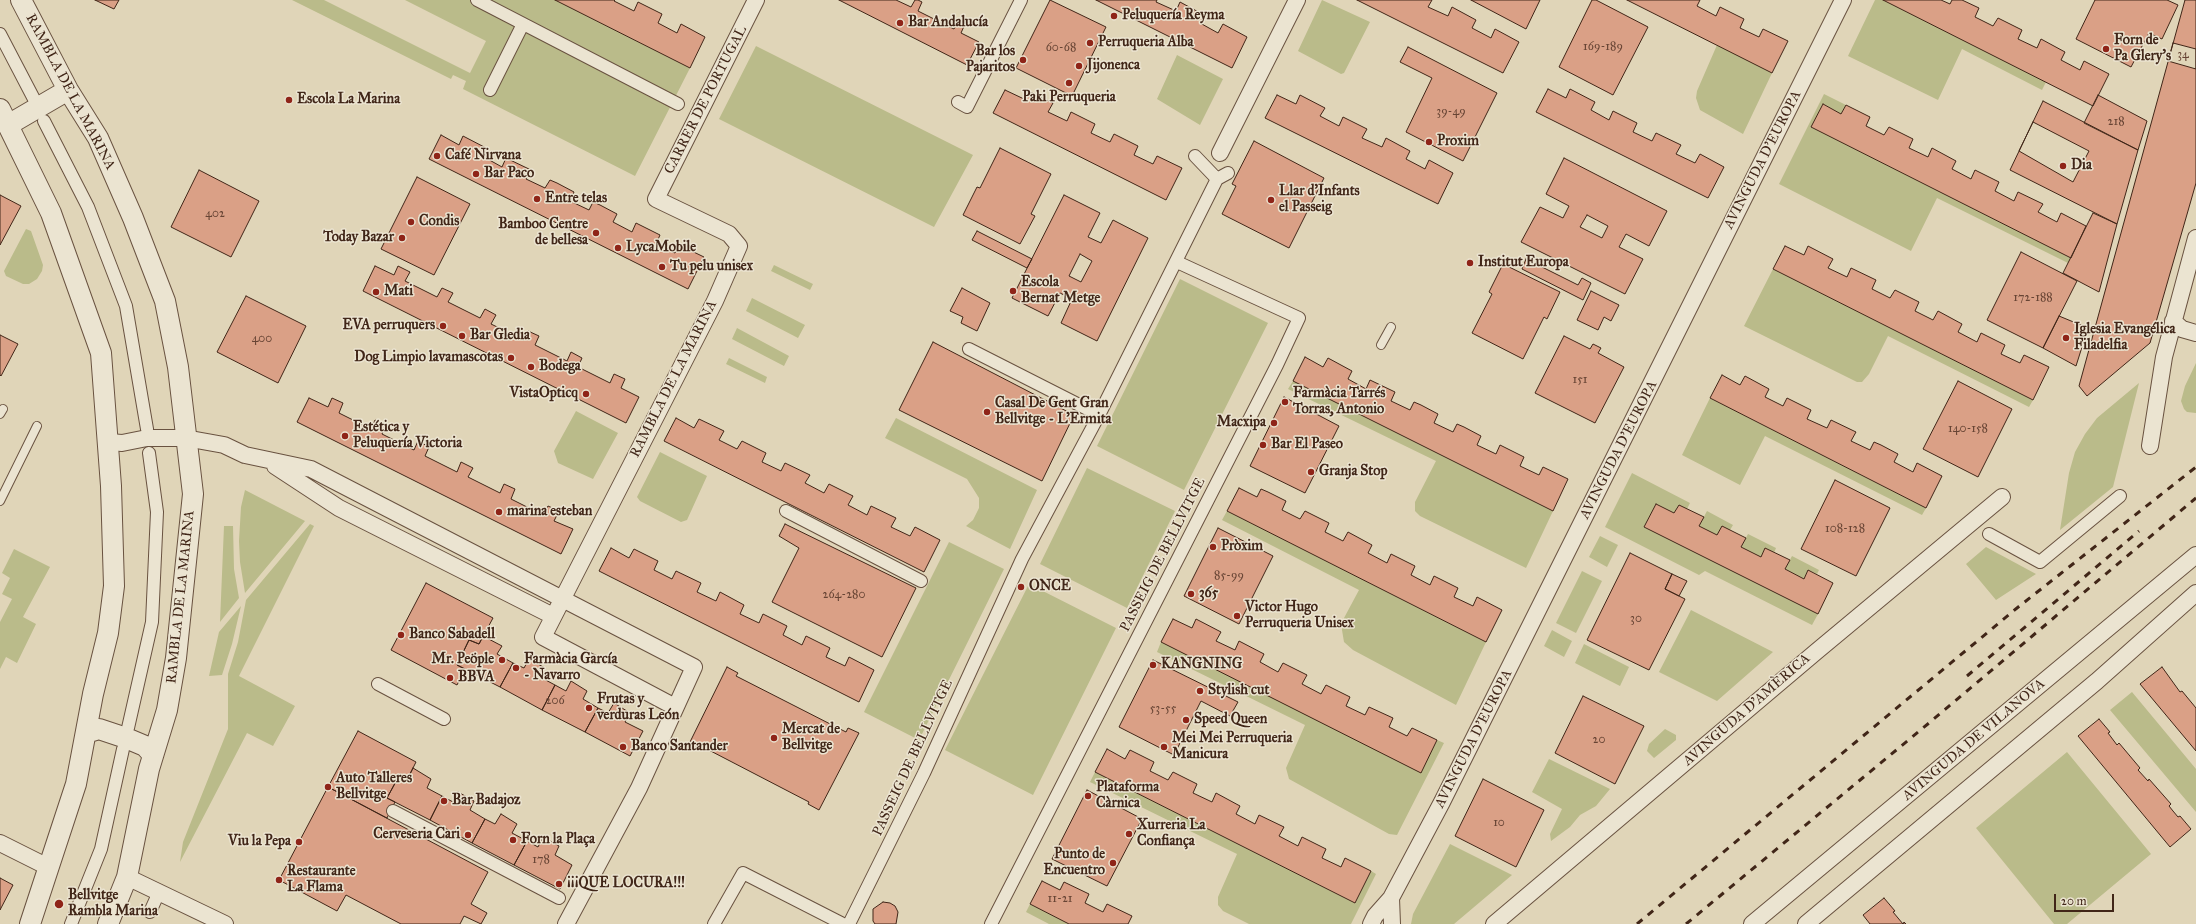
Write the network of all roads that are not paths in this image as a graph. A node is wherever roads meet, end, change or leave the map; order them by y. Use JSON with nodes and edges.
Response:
{"nodes":[{"id":1,"x":21,"y":0,"type":"edge"},
{"id":2,"x":477,"y":0,"type":"edge"},
{"id":3,"x":756,"y":0,"type":"edge"},
{"id":4,"x":1021,"y":0,"type":"edge"},
{"id":5,"x":1297,"y":0,"type":"edge"},
{"id":6,"x":1843,"y":0,"type":"edge"},
{"id":7,"x":523,"y":24,"type":"junction"},
{"id":8,"x":0,"y":34,"type":"edge"},
{"id":9,"x":68,"y":90,"type":"junction"},
{"id":10,"x":490,"y":90,"type":"dead end"},
{"id":11,"x":35,"y":101,"type":"dead end"},
{"id":12,"x":678,"y":104,"type":"dead end"},
{"id":13,"x":962,"y":108,"type":"dead end"},
{"id":14,"x":4,"y":117,"type":"edge"},
{"id":15,"x":44,"y":121,"type":"dead end"},
{"id":16,"x":1220,"y":153,"type":"dead end"},
{"id":17,"x":1195,"y":156,"type":"dead end"},
{"id":18,"x":1228,"y":173,"type":"dead end"},
{"id":19,"x":1217,"y":179,"type":"junction"},
{"id":20,"x":656,"y":199,"type":"joint"},
{"id":21,"x":2196,"y":238,"type":"edge"},
{"id":22,"x":1177,"y":262,"type":"junction"},
{"id":23,"x":2173,"y":321,"type":"junction"},
{"id":24,"x":1391,"y":327,"type":"dead end"},
{"id":25,"x":2196,"y":333,"type":"edge"},
{"id":26,"x":1381,"y":345,"type":"dead end"},
{"id":27,"x":968,"y":349,"type":"dead end"},
{"id":28,"x":1099,"y":414,"type":"junction"},
{"id":29,"x":37,"y":426,"type":"dead end"},
{"id":30,"x":147,"y":429,"type":"dead end"},
{"id":31,"x":185,"y":438,"type":"junction"},
{"id":32,"x":109,"y":442,"type":"junction"},
{"id":33,"x":2150,"y":446,"type":"dead end"},
{"id":34,"x":149,"y":452,"type":"dead end"},
{"id":35,"x":268,"y":461,"type":"junction"},
{"id":36,"x":2120,"y":496,"type":"dead end"},
{"id":37,"x":2002,"y":497,"type":"dead end"},
{"id":38,"x":0,"y":501,"type":"edge"},
{"id":39,"x":786,"y":510,"type":"dead end"},
{"id":40,"x":1989,"y":534,"type":"dead end"},
{"id":41,"x":2196,"y":555,"type":"edge"},
{"id":42,"x":921,"y":581,"type":"dead end"},
{"id":43,"x":2196,"y":593,"type":"edge"},
{"id":44,"x":562,"y":597,"type":"junction"},
{"id":45,"x":553,"y":616,"type":"junction"},
{"id":46,"x":378,"y":684,"type":"dead end"},
{"id":47,"x":675,"y":707,"type":"junction"},
{"id":48,"x":444,"y":719,"type":"dead end"},
{"id":49,"x":128,"y":728,"type":"dead end"},
{"id":50,"x":86,"y":733,"type":"junction"},
{"id":51,"x":123,"y":750,"type":"dead end"},
{"id":52,"x":153,"y":755,"type":"junction"},
{"id":53,"x":393,"y":811,"type":"dead end"},
{"id":54,"x":0,"y":843,"type":"edge"},
{"id":55,"x":48,"y":867,"type":"junction"},
{"id":56,"x":127,"y":877,"type":"junction"},
{"id":57,"x":159,"y":892,"type":"junction"},
{"id":58,"x":559,"y":898,"type":"dead end"},
{"id":59,"x":1391,"y":898,"type":"junction"},
{"id":60,"x":150,"y":912,"type":"dead end"},
{"id":61,"x":30,"y":924,"type":"edge"},
{"id":62,"x":71,"y":924,"type":"edge"},
{"id":63,"x":108,"y":924,"type":"edge"},
{"id":64,"x":225,"y":924,"type":"edge"},
{"id":65,"x":566,"y":924,"type":"edge"},
{"id":66,"x":714,"y":924,"type":"edge"},
{"id":67,"x":843,"y":924,"type":"edge"},
{"id":68,"x":849,"y":924,"type":"edge"},
{"id":69,"x":991,"y":924,"type":"edge"},
{"id":70,"x":1371,"y":924,"type":"edge"},
{"id":71,"x":1392,"y":924,"type":"edge"},
{"id":72,"x":1494,"y":924,"type":"edge"},
{"id":73,"x":1752,"y":924,"type":"edge"},
{"id":74,"x":1806,"y":924,"type":"edge"}],
"edges":[{"from":1,"to":9,"type":"street","name":"RAMBLA DE LA MARINA"},
{"from":2,"to":7,"type":"street"},
{"from":3,"to":20,"type":"street","name":"CARRER DE PORTUGAL"},
{"from":4,"to":13,"type":"street"},
{"from":5,"to":16,"type":"street"},
{"from":6,"to":59,"type":"street","name":"AVINGUDA D'EUROPA"},
{"from":7,"to":10,"type":"street"},
{"from":7,"to":12,"type":"street"},
{"from":8,"to":11,"type":"street"},
{"from":9,"to":14,"type":"street"},
{"from":9,"to":31,"type":"street","name":"RAMBLA DE LA MARINA"},
{"from":14,"to":32,"type":"street"},
{"from":15,"to":30,"type":"street"},
{"from":17,"to":19,"type":"street"},
{"from":18,"to":19,"type":"street"},
{"from":19,"to":22,"type":"street","name":"PASSEIG DE BELLVITGE"},
{"from":20,"to":44,"type":"street","name":"RAMBLA DE LA MARINA"},
{"from":21,"to":23,"type":"street"},
{"from":22,"to":28,"type":"street","name":"PASSEIG DE BELLVITGE"},
{"from":22,"to":69,"type":"street","name":"PASSEIG DE BELLVITGE"},
{"from":23,"to":25,"type":"street"},
{"from":23,"to":33,"type":"street"},
{"from":24,"to":26,"type":"lane"},
{"from":27,"to":28,"type":"street"},
{"from":28,"to":68,"type":"street","name":"PASSEIG DE BELLVITGE"},
{"from":29,"to":38,"type":"lane"},
{"from":31,"to":32,"type":"street"},
{"from":31,"to":35,"type":"street"},
{"from":31,"to":52,"type":"street","name":"RAMBLA DE LA MARINA"},
{"from":32,"to":50,"type":"street"},
{"from":34,"to":49,"type":"street","name":"RAMBLA DE LA MARINA"},
{"from":35,"to":44,"type":"street"},
{"from":35,"to":45,"type":"street"},
{"from":36,"to":40,"type":"street"},
{"from":37,"to":72,"type":"street","name":"AVINGUDA D'AMÈRICA"},
{"from":39,"to":42,"type":"street"},
{"from":41,"to":73,"type":"street","name":"AVINGUDA DE VILANOVA"},
{"from":43,"to":74,"type":"street"},
{"from":44,"to":45,"type":"street","name":"RAMBLA DE LA MARINA"},
{"from":44,"to":47,"type":"street"},
{"from":45,"to":47,"type":"street","name":"RAMBLA DE LA MARINA"},
{"from":46,"to":48,"type":"street"},
{"from":47,"to":65,"type":"street"},
{"from":50,"to":52,"type":"street"},
{"from":50,"to":55,"type":"street"},
{"from":51,"to":62,"type":"street"},
{"from":52,"to":56,"type":"street","name":"RAMBLA DE LA MARINA"},
{"from":53,"to":58,"type":"street"},
{"from":54,"to":55,"type":"street"},
{"from":55,"to":61,"type":"street"},
{"from":56,"to":57,"type":"street"},
{"from":56,"to":63,"type":"street","name":"RAMBLA DE LA MARINA"},
{"from":57,"to":60,"type":"street"},
{"from":57,"to":64,"type":"street"},
{"from":59,"to":70,"type":"street","name":"AVINGUDA D'EUROPA"},
{"from":59,"to":71,"type":"street","name":"AVINGUDA D'EUROPA"},
{"from":66,"to":67,"type":"street"}]}
